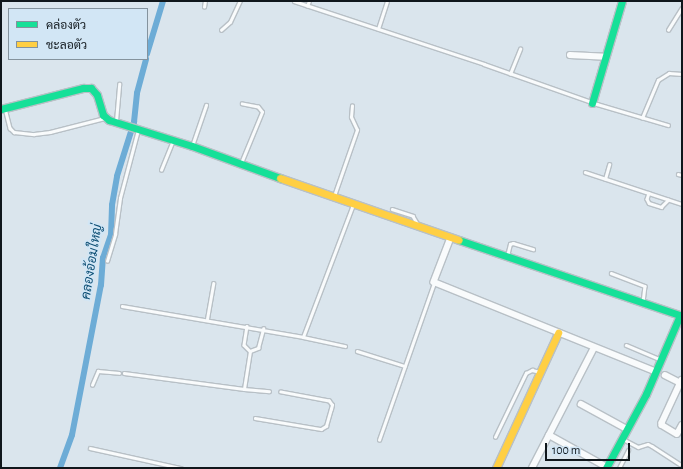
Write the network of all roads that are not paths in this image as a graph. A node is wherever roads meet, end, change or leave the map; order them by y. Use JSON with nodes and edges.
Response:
{"nodes":[{"id":1,"x":205,"y":1,"type":"edge"},
{"id":2,"x":240,"y":1,"type":"edge"},
{"id":3,"x":294,"y":1,"type":"edge"},
{"id":4,"x":309,"y":1,"type":"edge"},
{"id":5,"x":622,"y":1,"type":"edge"},
{"id":6,"x":387,"y":2,"type":"dead end"},
{"id":7,"x":307,"y":6,"type":"junction"},
{"id":8,"x":204,"y":7,"type":"dead end"},
{"id":9,"x":682,"y":8,"type":"edge"},
{"id":10,"x":378,"y":29,"type":"junction"},
{"id":11,"x":221,"y":30,"type":"dead end"},
{"id":12,"x":668,"y":30,"type":"dead end"},
{"id":13,"x":520,"y":49,"type":"dead end"},
{"id":14,"x":570,"y":54,"type":"dead end"},
{"id":15,"x":605,"y":58,"type":"junction"},
{"id":16,"x":510,"y":74,"type":"junction"},
{"id":17,"x":682,"y":74,"type":"edge"},
{"id":18,"x":119,"y":84,"type":"dead end"},
{"id":19,"x":592,"y":103,"type":"junction"},
{"id":20,"x":242,"y":104,"type":"dead end"},
{"id":21,"x":206,"y":105,"type":"dead end"},
{"id":22,"x":352,"y":106,"type":"dead end"},
{"id":23,"x":3,"y":108,"type":"edge"},
{"id":24,"x":106,"y":118,"type":"junction"},
{"id":25,"x":642,"y":118,"type":"junction"},
{"id":26,"x":116,"y":121,"type":"junction"},
{"id":27,"x":668,"y":125,"type":"dead end"},
{"id":28,"x":137,"y":128,"type":"junction"},
{"id":29,"x":173,"y":140,"type":"junction"},
{"id":30,"x":192,"y":146,"type":"junction"},
{"id":31,"x":241,"y":164,"type":"junction"},
{"id":32,"x":609,"y":165,"type":"dead end"},
{"id":33,"x":161,"y":170,"type":"dead end"},
{"id":34,"x":584,"y":172,"type":"dead end"},
{"id":35,"x":678,"y":174,"type":"dead end"},
{"id":36,"x":682,"y":175,"type":"edge"},
{"id":37,"x":605,"y":179,"type":"junction"},
{"id":38,"x":649,"y":193,"type":"junction"},
{"id":39,"x":333,"y":196,"type":"junction"},
{"id":40,"x":668,"y":200,"type":"junction"},
{"id":41,"x":353,"y":204,"type":"junction"},
{"id":42,"x":682,"y":204,"type":"edge"},
{"id":43,"x":392,"y":209,"type":"dead end"},
{"id":44,"x":418,"y":226,"type":"junction"},
{"id":45,"x":451,"y":238,"type":"junction"},
{"id":46,"x":533,"y":249,"type":"dead end"},
{"id":47,"x":507,"y":256,"type":"junction"},
{"id":48,"x":107,"y":261,"type":"dead end"},
{"id":49,"x":611,"y":273,"type":"dead end"},
{"id":50,"x":434,"y":282,"type":"junction"},
{"id":51,"x":213,"y":284,"type":"dead end"},
{"id":52,"x":643,"y":303,"type":"junction"},
{"id":53,"x":122,"y":306,"type":"dead end"},
{"id":54,"x":681,"y":316,"type":"edge"},
{"id":55,"x":207,"y":319,"type":"junction"},
{"id":56,"x":247,"y":326,"type":"junction"},
{"id":57,"x":263,"y":329,"type":"junction"},
{"id":58,"x":558,"y":333,"type":"junction"},
{"id":59,"x":303,"y":336,"type":"junction"},
{"id":60,"x":626,"y":345,"type":"dead end"},
{"id":61,"x":345,"y":346,"type":"dead end"},
{"id":62,"x":594,"y":348,"type":"junction"},
{"id":63,"x":250,"y":351,"type":"junction"},
{"id":64,"x":357,"y":351,"type":"dead end"},
{"id":65,"x":662,"y":360,"type":"junction"},
{"id":66,"x":405,"y":366,"type":"junction"},
{"id":67,"x":540,"y":372,"type":"junction"},
{"id":68,"x":657,"y":372,"type":"junction"},
{"id":69,"x":119,"y":373,"type":"dead end"},
{"id":70,"x":124,"y":373,"type":"dead end"},
{"id":71,"x":665,"y":376,"type":"dead end"},
{"id":72,"x":681,"y":382,"type":"edge"},
{"id":73,"x":92,"y":385,"type":"dead end"},
{"id":74,"x":244,"y":389,"type":"junction"},
{"id":75,"x":269,"y":391,"type":"dead end"},
{"id":76,"x":281,"y":392,"type":"dead end"},
{"id":77,"x":581,"y":404,"type":"dead end"},
{"id":78,"x":255,"y":418,"type":"dead end"},
{"id":79,"x":682,"y":425,"type":"edge"},
{"id":80,"x":627,"y":429,"type":"junction"},
{"id":81,"x":549,"y":435,"type":"junction"},
{"id":82,"x":495,"y":437,"type":"dead end"},
{"id":83,"x":623,"y":438,"type":"junction"},
{"id":84,"x":379,"y":440,"type":"dead end"},
{"id":85,"x":90,"y":448,"type":"dead end"},
{"id":86,"x":628,"y":450,"type":"dead end"},
{"id":87,"x":680,"y":464,"type":"dead end"},
{"id":88,"x":607,"y":467,"type":"edge"},
{"id":89,"x":181,"y":468,"type":"edge"},
{"id":90,"x":496,"y":468,"type":"edge"},
{"id":91,"x":532,"y":468,"type":"edge"},
{"id":92,"x":619,"y":468,"type":"edge"}],
"edges":[{"from":1,"to":8,"type":"lane"},
{"from":2,"to":11,"type":"lane"},
{"from":3,"to":7,"type":"lane"},
{"from":4,"to":7,"type":"lane"},
{"from":5,"to":15,"type":"street"},
{"from":6,"to":10,"type":"lane"},
{"from":7,"to":10,"type":"lane"},
{"from":9,"to":12,"type":"lane"},
{"from":10,"to":16,"type":"lane"},
{"from":13,"to":16,"type":"lane"},
{"from":14,"to":15,"type":"street"},
{"from":15,"to":19,"type":"street"},
{"from":16,"to":19,"type":"lane"},
{"from":17,"to":25,"type":"lane"},
{"from":18,"to":26,"type":"lane"},
{"from":19,"to":25,"type":"lane"},
{"from":20,"to":31,"type":"lane"},
{"from":21,"to":30,"type":"lane"},
{"from":22,"to":39,"type":"lane"},
{"from":23,"to":24,"type":"lane"},
{"from":23,"to":24,"type":"street"},
{"from":24,"to":26,"type":"street"},
{"from":25,"to":27,"type":"lane"},
{"from":26,"to":28,"type":"street"},
{"from":28,"to":29,"type":"street"},
{"from":28,"to":48,"type":"lane"},
{"from":29,"to":30,"type":"street"},
{"from":29,"to":33,"type":"lane"},
{"from":30,"to":31,"type":"street"},
{"from":31,"to":39,"type":"street"},
{"from":32,"to":37,"type":"lane"},
{"from":34,"to":37,"type":"lane"},
{"from":35,"to":36,"type":"lane"},
{"from":37,"to":38,"type":"lane"},
{"from":38,"to":40,"type":"lane"},
{"from":38,"to":40,"type":"lane"},
{"from":39,"to":41,"type":"street"},
{"from":40,"to":42,"type":"lane"},
{"from":41,"to":44,"type":"street"},
{"from":41,"to":59,"type":"lane"},
{"from":43,"to":44,"type":"lane"},
{"from":44,"to":45,"type":"street"},
{"from":45,"to":47,"type":"street"},
{"from":45,"to":50,"type":"street"},
{"from":46,"to":47,"type":"lane"},
{"from":47,"to":52,"type":"street"},
{"from":49,"to":52,"type":"lane"},
{"from":50,"to":58,"type":"street"},
{"from":50,"to":66,"type":"lane"},
{"from":51,"to":55,"type":"lane"},
{"from":52,"to":54,"type":"street"},
{"from":53,"to":55,"type":"lane"},
{"from":54,"to":65,"type":"street"},
{"from":55,"to":56,"type":"lane"},
{"from":56,"to":57,"type":"lane"},
{"from":56,"to":63,"type":"lane"},
{"from":57,"to":59,"type":"lane"},
{"from":57,"to":63,"type":"lane"},
{"from":58,"to":62,"type":"street"},
{"from":58,"to":67,"type":"street"},
{"from":59,"to":61,"type":"lane"},
{"from":60,"to":65,"type":"lane"},
{"from":62,"to":68,"type":"street"},
{"from":62,"to":81,"type":"street"},
{"from":63,"to":74,"type":"lane"},
{"from":64,"to":66,"type":"lane"},
{"from":65,"to":68,"type":"street"},
{"from":66,"to":84,"type":"lane"},
{"from":67,"to":82,"type":"lane"},
{"from":67,"to":90,"type":"street"},
{"from":68,"to":80,"type":"street"},
{"from":69,"to":73,"type":"lane"},
{"from":70,"to":74,"type":"lane"},
{"from":71,"to":72,"type":"street"},
{"from":72,"to":79,"type":"street"},
{"from":74,"to":75,"type":"lane"},
{"from":76,"to":78,"type":"lane"},
{"from":77,"to":80,"type":"street"},
{"from":80,"to":83,"type":"street"},
{"from":81,"to":88,"type":"street"},
{"from":81,"to":91,"type":"street"},
{"from":83,"to":87,"type":"lane"},
{"from":83,"to":88,"type":"street"},
{"from":85,"to":89,"type":"lane"},
{"from":86,"to":92,"type":"lane"}]}
